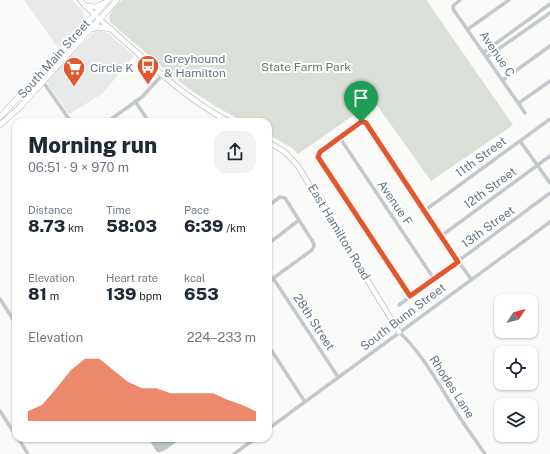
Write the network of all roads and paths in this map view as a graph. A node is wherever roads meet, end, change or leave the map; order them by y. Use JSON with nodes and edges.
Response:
{"nodes":[{"id":1,"x":80,"y":0,"type":"edge"},
{"id":2,"x":117,"y":0,"type":"edge"},
{"id":3,"x":460,"y":0,"type":"edge"},
{"id":4,"x":509,"y":0,"type":"edge"},
{"id":5,"x":106,"y":1,"type":"edge"},
{"id":6,"x":550,"y":4,"type":"edge"},
{"id":7,"x":85,"y":6,"type":"junction"},
{"id":8,"x":550,"y":13,"type":"edge"},
{"id":9,"x":94,"y":15,"type":"junction"},
{"id":10,"x":99,"y":19,"type":"junction"},
{"id":11,"x":90,"y":29,"type":"junction"},
{"id":12,"x":111,"y":29,"type":"junction"},
{"id":13,"x":468,"y":30,"type":"junction"},
{"id":14,"x":550,"y":46,"type":"edge"},
{"id":15,"x":484,"y":52,"type":"junction"},
{"id":16,"x":487,"y":57,"type":"junction"},
{"id":17,"x":162,"y":75,"type":"junction"},
{"id":18,"x":37,"y":77,"type":"junction"},
{"id":19,"x":503,"y":80,"type":"junction"},
{"id":20,"x":550,"y":81,"type":"edge"},
{"id":21,"x":42,"y":82,"type":"junction"},
{"id":22,"x":135,"y":101,"type":"junction"},
{"id":23,"x":519,"y":103,"type":"junction"},
{"id":24,"x":525,"y":113,"type":"dead end"},
{"id":25,"x":0,"y":117,"type":"edge"},
{"id":26,"x":68,"y":118,"type":"edge"},
{"id":27,"x":112,"y":118,"type":"edge"},
{"id":28,"x":146,"y":118,"type":"edge"},
{"id":29,"x":223,"y":118,"type":"edge"},
{"id":30,"x":550,"y":119,"type":"edge"},
{"id":31,"x":0,"y":126,"type":"edge"},
{"id":32,"x":340,"y":138,"type":"junction"},
{"id":33,"x":520,"y":141,"type":"junction"},
{"id":34,"x":272,"y":144,"type":"edge"},
{"id":35,"x":550,"y":156,"type":"edge"},
{"id":36,"x":537,"y":166,"type":"junction"},
{"id":37,"x":550,"y":183,"type":"edge"},
{"id":38,"x":550,"y":193,"type":"edge"},
{"id":39,"x":272,"y":203,"type":"edge"},
{"id":40,"x":424,"y":211,"type":"junction"},
{"id":41,"x":300,"y":220,"type":"junction"},
{"id":42,"x":550,"y":222,"type":"edge"},
{"id":43,"x":441,"y":236,"type":"junction"},
{"id":44,"x":272,"y":241,"type":"edge"},
{"id":45,"x":458,"y":262,"type":"junction"},
{"id":46,"x":274,"y":278,"type":"joint"},
{"id":47,"x":434,"y":279,"type":"junction"},
{"id":48,"x":471,"y":279,"type":"junction"},
{"id":49,"x":410,"y":296,"type":"junction"},
{"id":50,"x":0,"y":299,"type":"edge"},
{"id":51,"x":399,"y":305,"type":"dead end"},
{"id":52,"x":12,"y":318,"type":"edge"},
{"id":53,"x":400,"y":332,"type":"junction"},
{"id":54,"x":272,"y":351,"type":"edge"},
{"id":55,"x":338,"y":377,"type":"junction"},
{"id":56,"x":305,"y":402,"type":"junction"},
{"id":57,"x":0,"y":411,"type":"edge"},
{"id":58,"x":272,"y":426,"type":"edge"},
{"id":59,"x":12,"y":429,"type":"edge"},
{"id":60,"x":20,"y":442,"type":"edge"},
{"id":61,"x":250,"y":442,"type":"edge"},
{"id":62,"x":28,"y":454,"type":"edge"},
{"id":63,"x":234,"y":454,"type":"edge"},
{"id":64,"x":485,"y":454,"type":"edge"}],
"edges":[{"from":1,"to":7,"type":"main road"},
{"from":2,"to":10,"type":"highway","name":"South Main Street"},
{"from":3,"to":13,"type":"street","name":"Avenue C"},
{"from":4,"to":13,"type":"street"},
{"from":5,"to":7,"type":"highway"},
{"from":5,"to":9,"type":"highway","name":"South Main Street"},
{"from":6,"to":15,"type":"street"},
{"from":7,"to":9,"type":"main road"},
{"from":8,"to":16,"type":"street"},
{"from":9,"to":10,"type":"main road"},
{"from":9,"to":18,"type":"highway","name":"South Main Street"},
{"from":10,"to":11,"type":"highway","name":"South Main Street"},
{"from":10,"to":12,"type":"main road"},
{"from":11,"to":12,"type":"highway"},
{"from":11,"to":21,"type":"highway","name":"South Main Street"},
{"from":12,"to":17,"type":"main road"},
{"from":13,"to":15,"type":"street","name":"Avenue C"},
{"from":14,"to":19,"type":"street"},
{"from":15,"to":16,"type":"street","name":"Avenue C"},
{"from":16,"to":19,"type":"street","name":"Avenue C"},
{"from":17,"to":22,"type":"street"},
{"from":17,"to":29,"type":"main road"},
{"from":18,"to":21,"type":"street"},
{"from":18,"to":25,"type":"highway","name":"South Main Street"},
{"from":19,"to":23,"type":"street","name":"Avenue C"},
{"from":20,"to":23,"type":"street"},
{"from":21,"to":26,"type":"street"},
{"from":21,"to":31,"type":"highway","name":"South Main Street"},
{"from":22,"to":27,"type":"street"},
{"from":22,"to":28,"type":"street"},
{"from":23,"to":24,"type":"street","name":"Avenue C"},
{"from":30,"to":33,"type":"street","name":"11th Street"},
{"from":32,"to":40,"type":"street"},
{"from":32,"to":47,"type":"street","name":"Avenue F"},
{"from":32,"to":49,"type":"street"},
{"from":33,"to":36,"type":"street"},
{"from":33,"to":40,"type":"street","name":"11th Street"},
{"from":34,"to":53,"type":"main road","name":"East Hamilton Road"},
{"from":35,"to":36,"type":"street","name":"12th Street"},
{"from":36,"to":37,"type":"street"},
{"from":36,"to":43,"type":"street","name":"12th Street"},
{"from":38,"to":45,"type":"street","name":"13th Street"},
{"from":39,"to":41,"type":"street"},
{"from":40,"to":43,"type":"street"},
{"from":41,"to":44,"type":"street"},
{"from":41,"to":46,"type":"street"},
{"from":42,"to":48,"type":"street","name":"South Bunn Street"},
{"from":43,"to":45,"type":"street"},
{"from":45,"to":47,"type":"street","name":"13th Street"},
{"from":45,"to":48,"type":"street"},
{"from":46,"to":55,"type":"street","name":"28th Street"},
{"from":47,"to":49,"type":"street","name":"13th Street"},
{"from":48,"to":53,"type":"street","name":"South Bunn Street"},
{"from":49,"to":51,"type":"street","name":"13th Street"},
{"from":50,"to":52,"type":"street"},
{"from":53,"to":55,"type":"street","name":"South Bunn Street"},
{"from":53,"to":64,"type":"street","name":"Rhodes Lane"},
{"from":54,"to":56,"type":"street"},
{"from":55,"to":56,"type":"street","name":"South Bunn Street"},
{"from":56,"to":58,"type":"street","name":"South Bunn Street"},
{"from":57,"to":59,"type":"street"},
{"from":60,"to":62,"type":"street"},
{"from":61,"to":63,"type":"street"}]}
